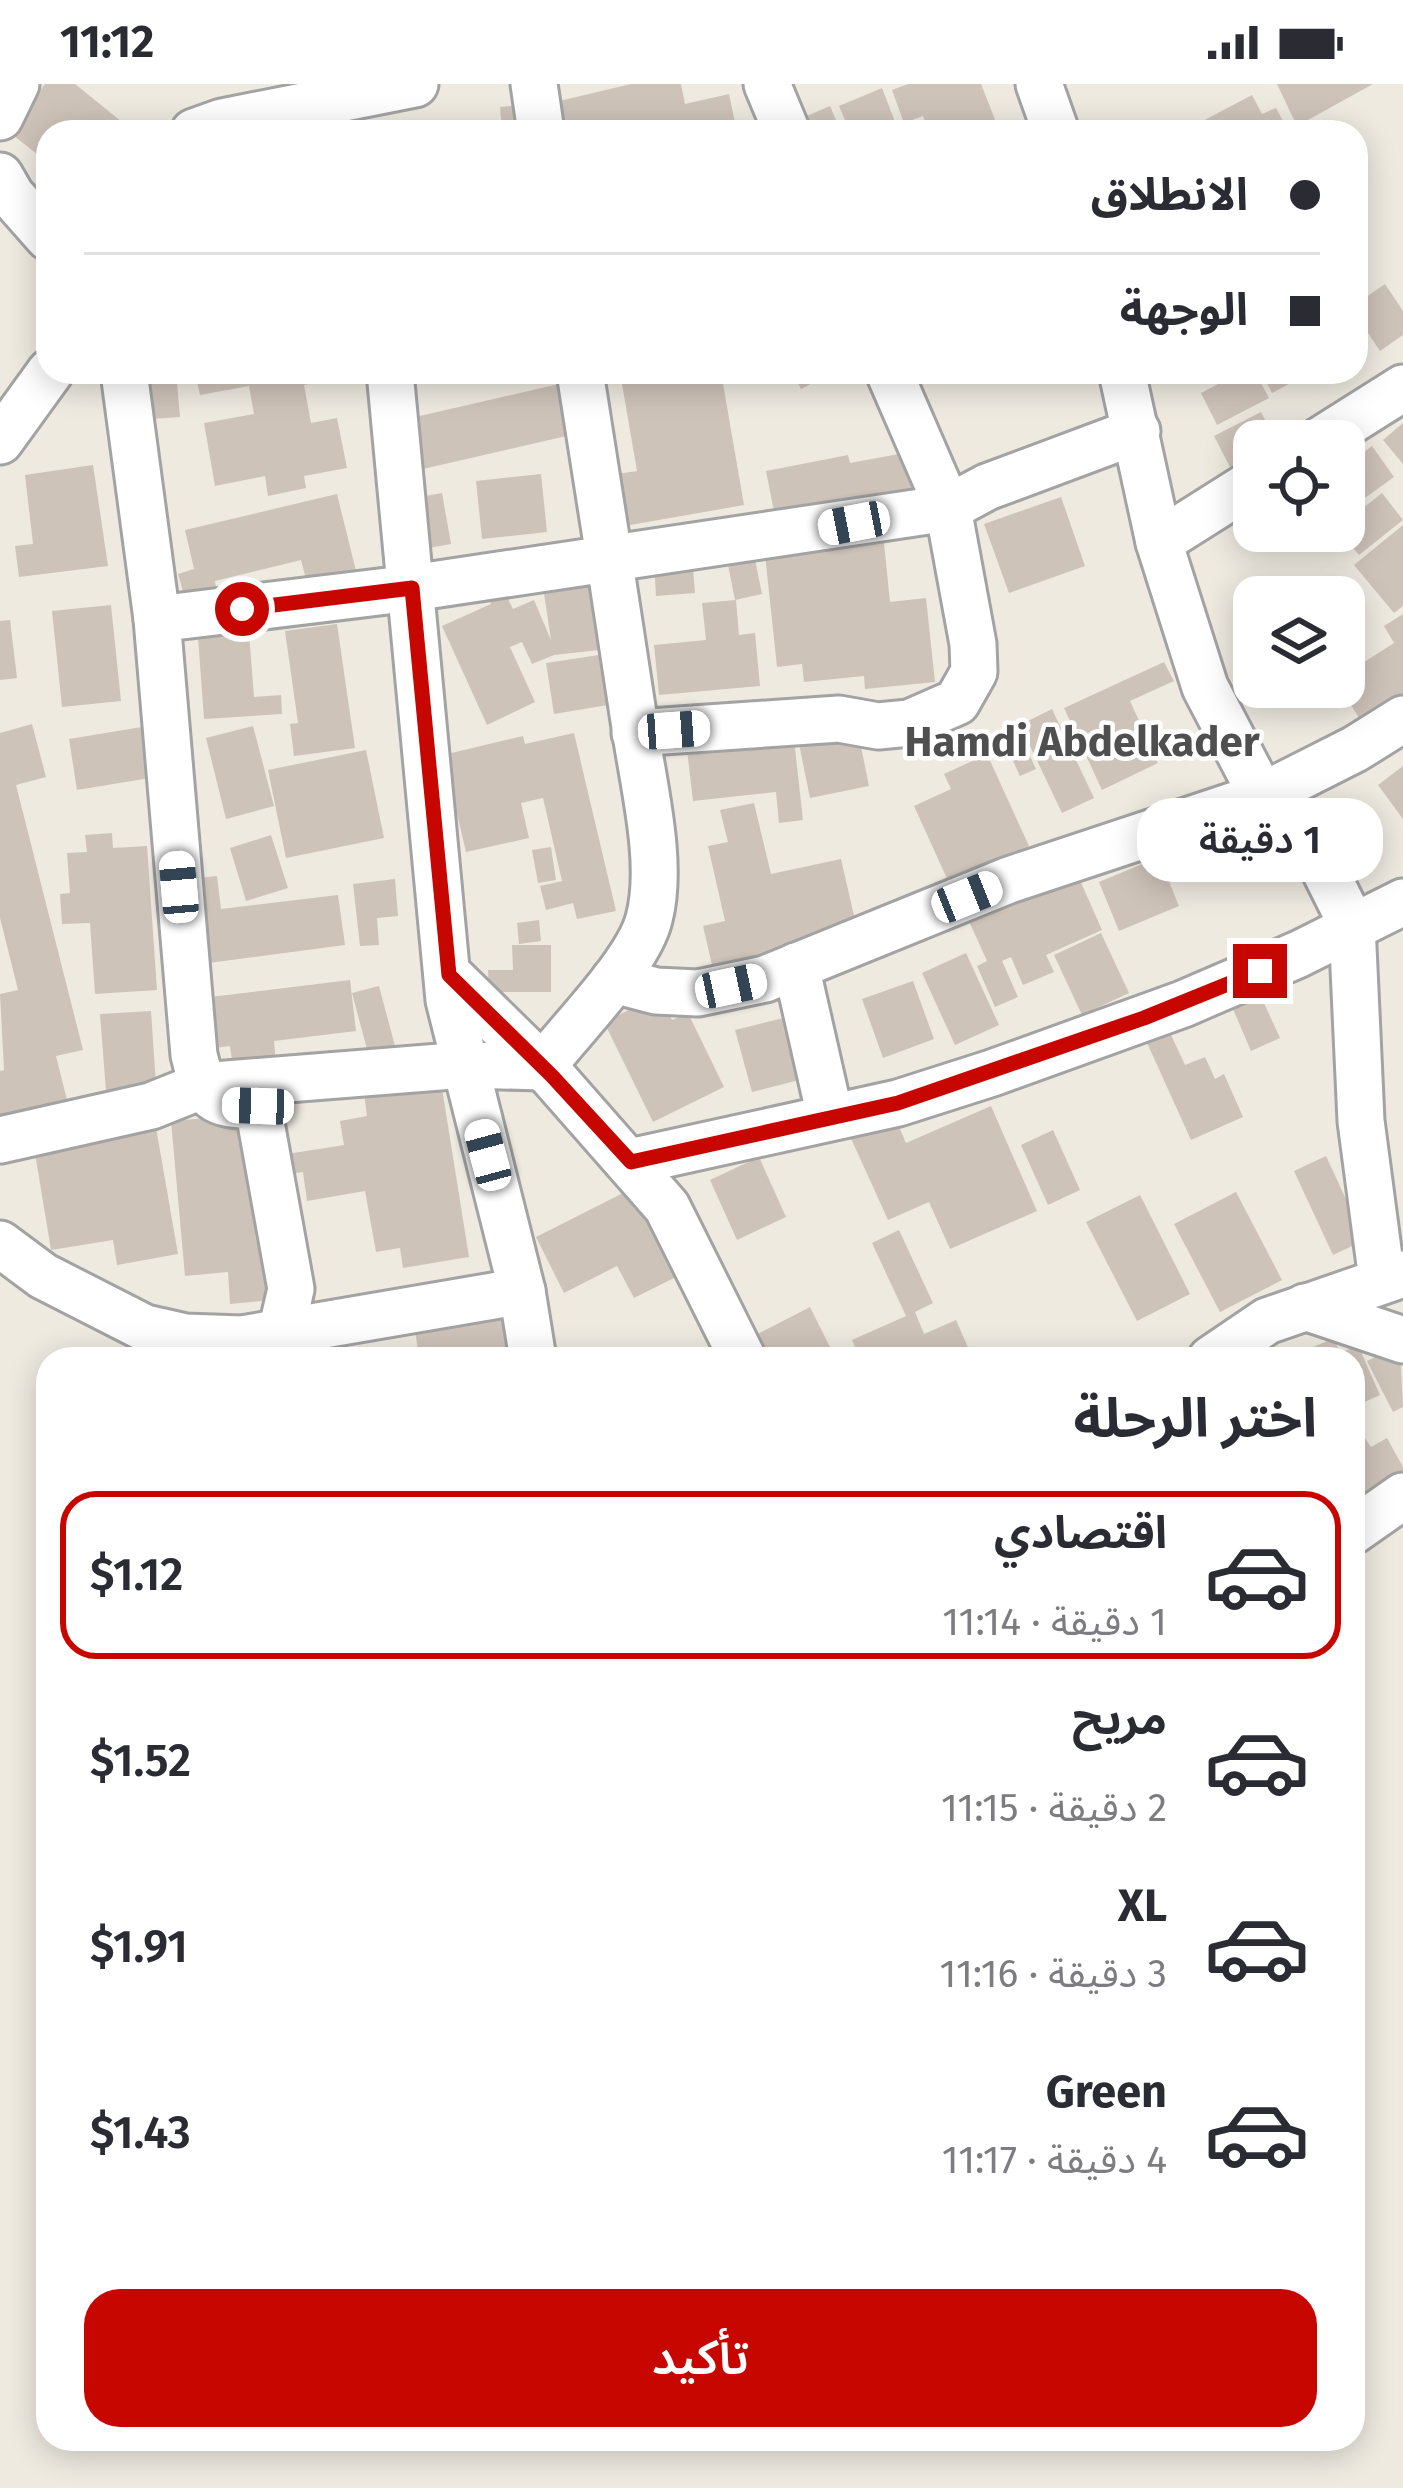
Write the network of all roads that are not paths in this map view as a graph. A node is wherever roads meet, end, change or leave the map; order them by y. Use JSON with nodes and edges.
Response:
{"nodes":[{"id":1,"x":16,"y":84,"type":"edge"},
{"id":2,"x":415,"y":84,"type":"edge"},
{"id":3,"x":533,"y":84,"type":"edge"},
{"id":4,"x":767,"y":84,"type":"edge"},
{"id":5,"x":1039,"y":84,"type":"edge"},
{"id":6,"x":363,"y":114,"type":"edge"},
{"id":7,"x":0,"y":117,"type":"edge"},
{"id":8,"x":257,"y":120,"type":"edge"},
{"id":9,"x":539,"y":120,"type":"edge"},
{"id":10,"x":782,"y":120,"type":"edge"},
{"id":11,"x":1052,"y":120,"type":"edge"},
{"id":12,"x":0,"y":176,"type":"edge"},
{"id":13,"x":36,"y":223,"type":"edge"},
{"id":14,"x":41,"y":384,"type":"edge"},
{"id":15,"x":126,"y":384,"type":"edge"},
{"id":16,"x":391,"y":384,"type":"edge"},
{"id":17,"x":582,"y":384,"type":"edge"},
{"id":18,"x":894,"y":384,"type":"edge"},
{"id":19,"x":1125,"y":384,"type":"edge"},
{"id":20,"x":1403,"y":388,"type":"edge"},
{"id":21,"x":1352,"y":420,"type":"edge"},
{"id":22,"x":1137,"y":431,"type":"junction"},
{"id":23,"x":0,"y":441,"type":"edge"},
{"id":24,"x":1233,"y":495,"type":"edge"},
{"id":25,"x":948,"y":508,"type":"junction"},
{"id":26,"x":1159,"y":542,"type":"junction"},
{"id":27,"x":610,"y":558,"type":"junction"},
{"id":28,"x":412,"y":588,"type":"junction"},
{"id":29,"x":157,"y":619,"type":"junction"},
{"id":30,"x":1403,"y":719,"type":"edge"},
{"id":31,"x":635,"y":733,"type":"junction"},
{"id":32,"x":1262,"y":796,"type":"junction"},
{"id":33,"x":1403,"y":902,"type":"edge"},
{"id":34,"x":1352,"y":925,"type":"junction"},
{"id":35,"x":796,"y":966,"type":"junction"},
{"id":36,"x":449,"y":975,"type":"junction"},
{"id":37,"x":614,"y":980,"type":"junction"},
{"id":38,"x":465,"y":1065,"type":"junction"},
{"id":39,"x":542,"y":1067,"type":"junction"},
{"id":40,"x":221,"y":1091,"type":"junction"},
{"id":41,"x":830,"y":1116,"type":"junction"},
{"id":42,"x":0,"y":1140,"type":"edge"},
{"id":43,"x":631,"y":1162,"type":"junction"},
{"id":44,"x":0,"y":1244,"type":"edge"},
{"id":45,"x":1392,"y":1277,"type":"edge"},
{"id":46,"x":522,"y":1291,"type":"junction"},
{"id":47,"x":1305,"y":1307,"type":"junction"},
{"id":48,"x":281,"y":1332,"type":"junction"},
{"id":49,"x":1403,"y":1340,"type":"edge"},
{"id":50,"x":531,"y":1347,"type":"edge"},
{"id":51,"x":737,"y":1347,"type":"edge"},
{"id":52,"x":1229,"y":1347,"type":"edge"},
{"id":53,"x":1403,"y":1496,"type":"edge"},
{"id":54,"x":1365,"y":1523,"type":"edge"}],
"edges":[{"from":1,"to":7,"type":"street"},
{"from":2,"to":6,"type":"street"},
{"from":3,"to":9,"type":"street"},
{"from":4,"to":10,"type":"street"},
{"from":5,"to":11,"type":"street"},
{"from":6,"to":8,"type":"street"},
{"from":12,"to":13,"type":"street"},
{"from":14,"to":23,"type":"street"},
{"from":15,"to":29,"type":"street"},
{"from":16,"to":28,"type":"street"},
{"from":17,"to":27,"type":"street"},
{"from":18,"to":25,"type":"street"},
{"from":19,"to":22,"type":"street"},
{"from":20,"to":21,"type":"street"},
{"from":22,"to":25,"type":"street"},
{"from":22,"to":26,"type":"street"},
{"from":24,"to":26,"type":"street"},
{"from":25,"to":27,"type":"street"},
{"from":25,"to":31,"type":"street"},
{"from":26,"to":32,"type":"street"},
{"from":27,"to":28,"type":"street"},
{"from":27,"to":31,"type":"street"},
{"from":28,"to":29,"type":"street"},
{"from":28,"to":36,"type":"street"},
{"from":29,"to":40,"type":"street"},
{"from":30,"to":32,"type":"street"},
{"from":31,"to":37,"type":"street"},
{"from":32,"to":34,"type":"street"},
{"from":32,"to":35,"type":"street"},
{"from":33,"to":34,"type":"street"},
{"from":34,"to":41,"type":"street"},
{"from":34,"to":45,"type":"street"},
{"from":35,"to":37,"type":"street"},
{"from":35,"to":41,"type":"street"},
{"from":36,"to":38,"type":"street"},
{"from":36,"to":39,"type":"street"},
{"from":37,"to":39,"type":"street"},
{"from":38,"to":39,"type":"street"},
{"from":38,"to":40,"type":"street"},
{"from":38,"to":46,"type":"street"},
{"from":39,"to":43,"type":"street"},
{"from":40,"to":42,"type":"street"},
{"from":40,"to":48,"type":"street"},
{"from":41,"to":43,"type":"street"},
{"from":43,"to":51,"type":"street"},
{"from":44,"to":48,"type":"street"},
{"from":45,"to":47,"type":"street"},
{"from":46,"to":48,"type":"street"},
{"from":46,"to":50,"type":"street"},
{"from":47,"to":49,"type":"street"},
{"from":47,"to":52,"type":"street"},
{"from":53,"to":54,"type":"street"}]}
